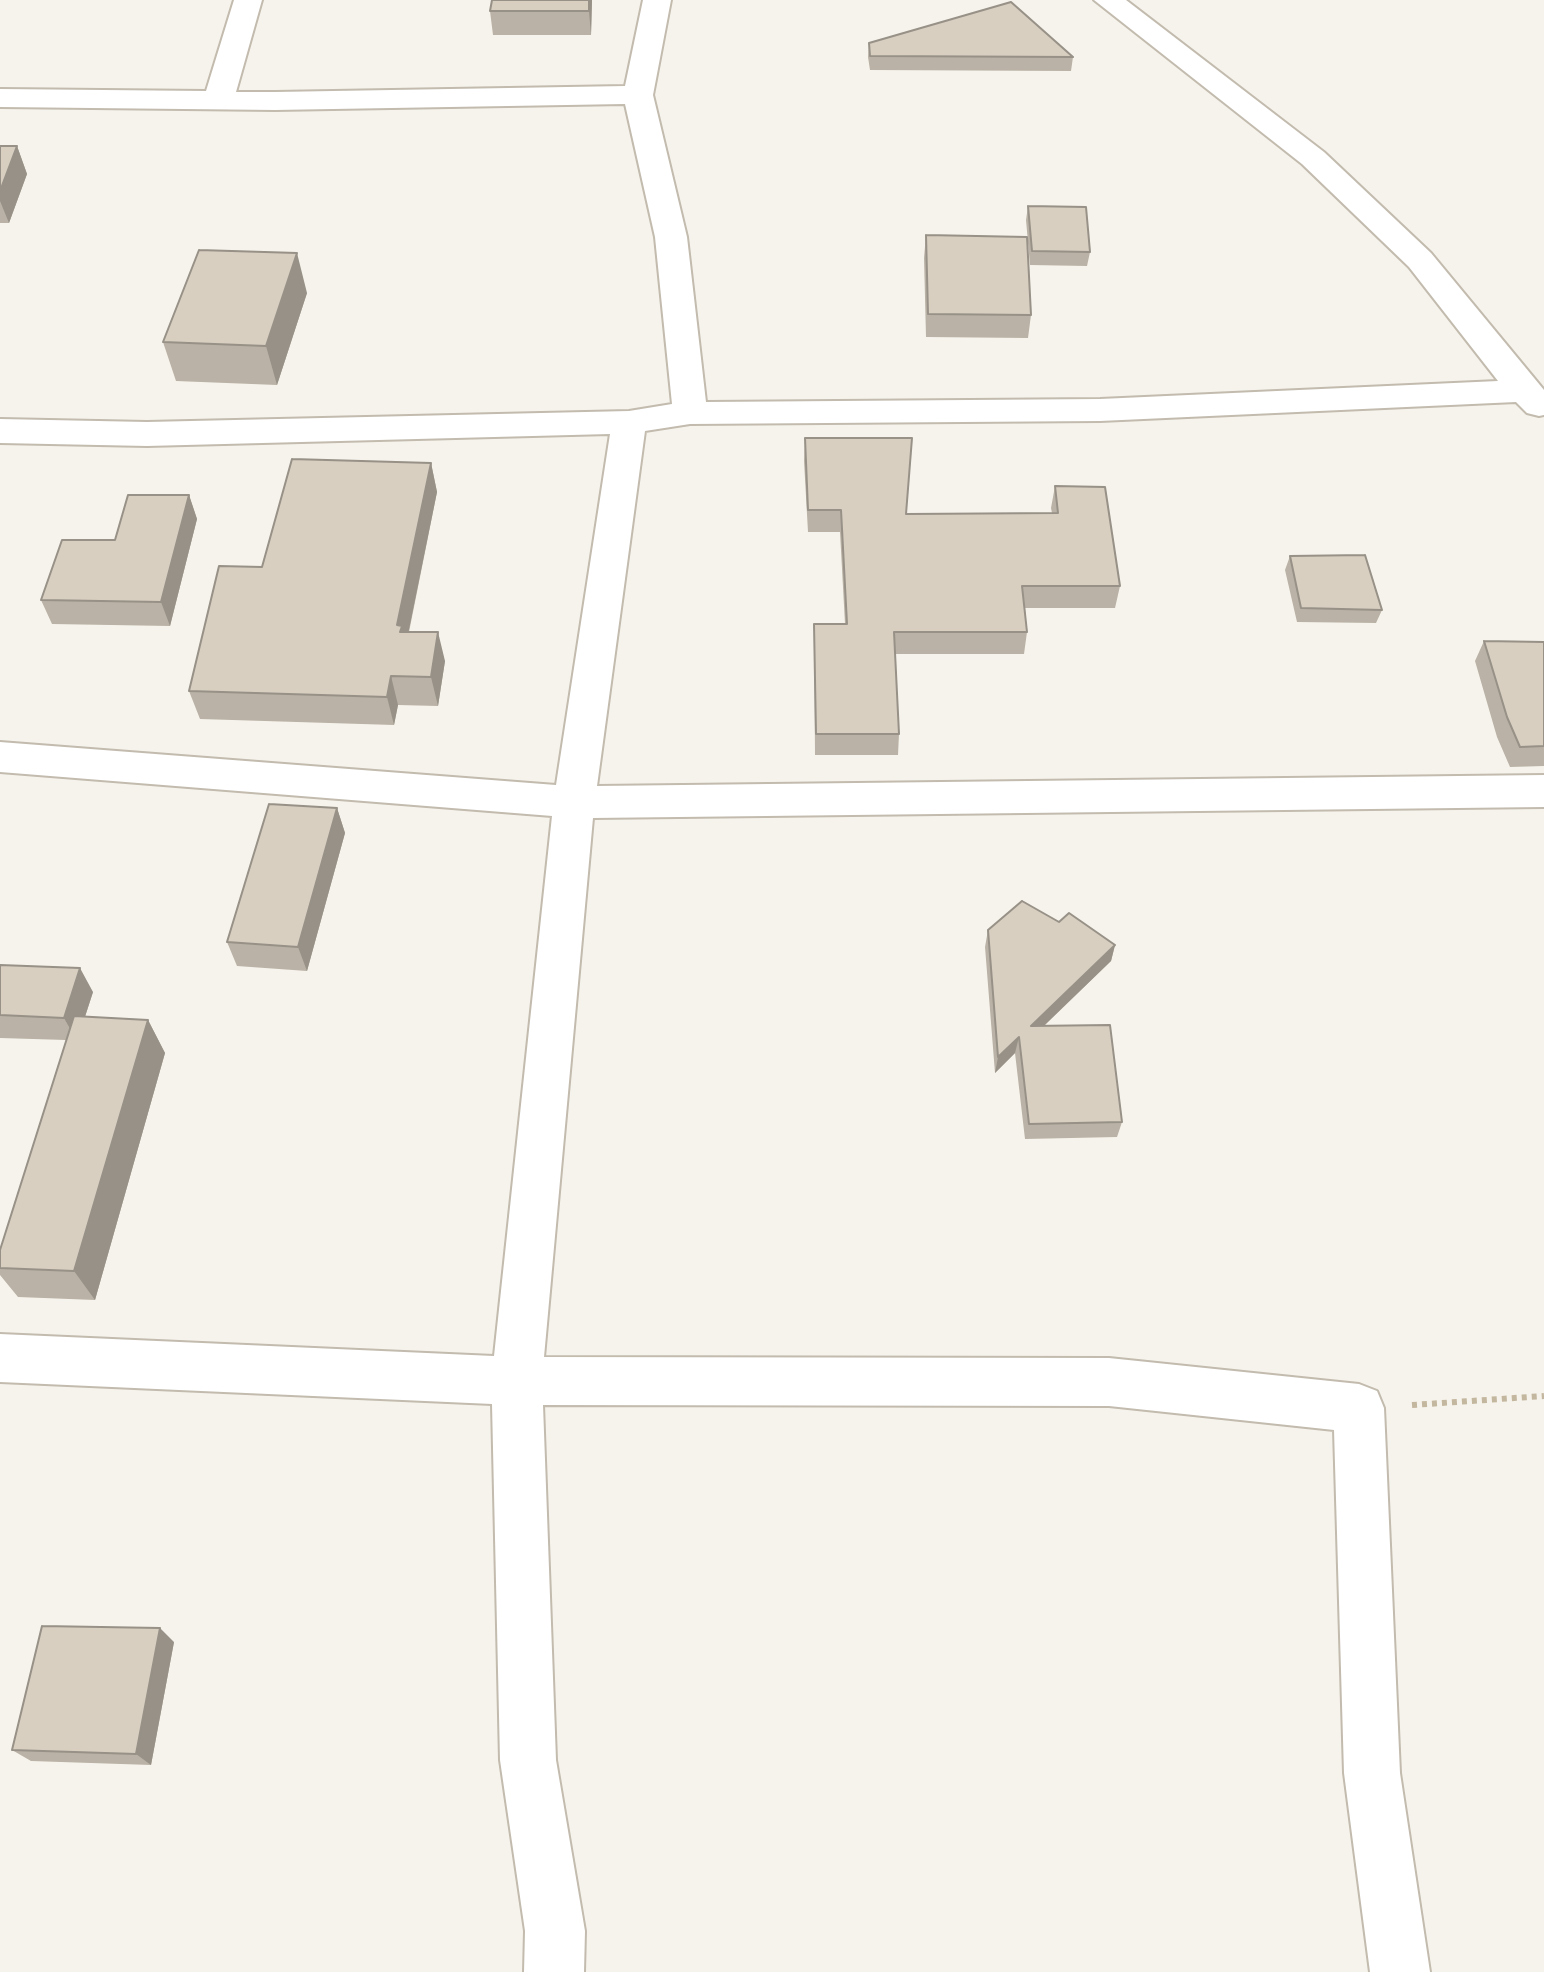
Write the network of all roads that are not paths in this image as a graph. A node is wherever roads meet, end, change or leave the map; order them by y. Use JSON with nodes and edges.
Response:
{"nodes":[{"id":1,"x":248,"y":0,"type":"edge"},
{"id":2,"x":657,"y":0,"type":"edge"},
{"id":3,"x":1108,"y":0,"type":"edge"},
{"id":4,"x":638,"y":95,"type":"junction"},
{"id":5,"x":0,"y":98,"type":"edge"},
{"id":6,"x":219,"y":99,"type":"junction"},
{"id":7,"x":1534,"y":400,"type":"edge"},
{"id":8,"x":690,"y":413,"type":"junction"},
{"id":9,"x":629,"y":422,"type":"junction"},
{"id":10,"x":0,"y":431,"type":"edge"},
{"id":11,"x":0,"y":757,"type":"edge"},
{"id":12,"x":1544,"y":791,"type":"edge"},
{"id":13,"x":574,"y":802,"type":"junction"},
{"id":14,"x":0,"y":1358,"type":"edge"},
{"id":15,"x":517,"y":1381,"type":"junction"},
{"id":16,"x":554,"y":1972,"type":"edge"},
{"id":17,"x":1400,"y":1972,"type":"edge"}],
"edges":[{"from":1,"to":6,"type":"street"},
{"from":2,"to":4,"type":"street"},
{"from":3,"to":7,"type":"street"},
{"from":4,"to":6,"type":"street"},
{"from":4,"to":8,"type":"street"},
{"from":5,"to":6,"type":"street"},
{"from":7,"to":8,"type":"street"},
{"from":8,"to":9,"type":"street"},
{"from":9,"to":10,"type":"street"},
{"from":9,"to":13,"type":"street"},
{"from":11,"to":13,"type":"street"},
{"from":12,"to":13,"type":"street"},
{"from":13,"to":15,"type":"street"},
{"from":14,"to":15,"type":"street"},
{"from":15,"to":16,"type":"street"},
{"from":15,"to":17,"type":"street"}]}
